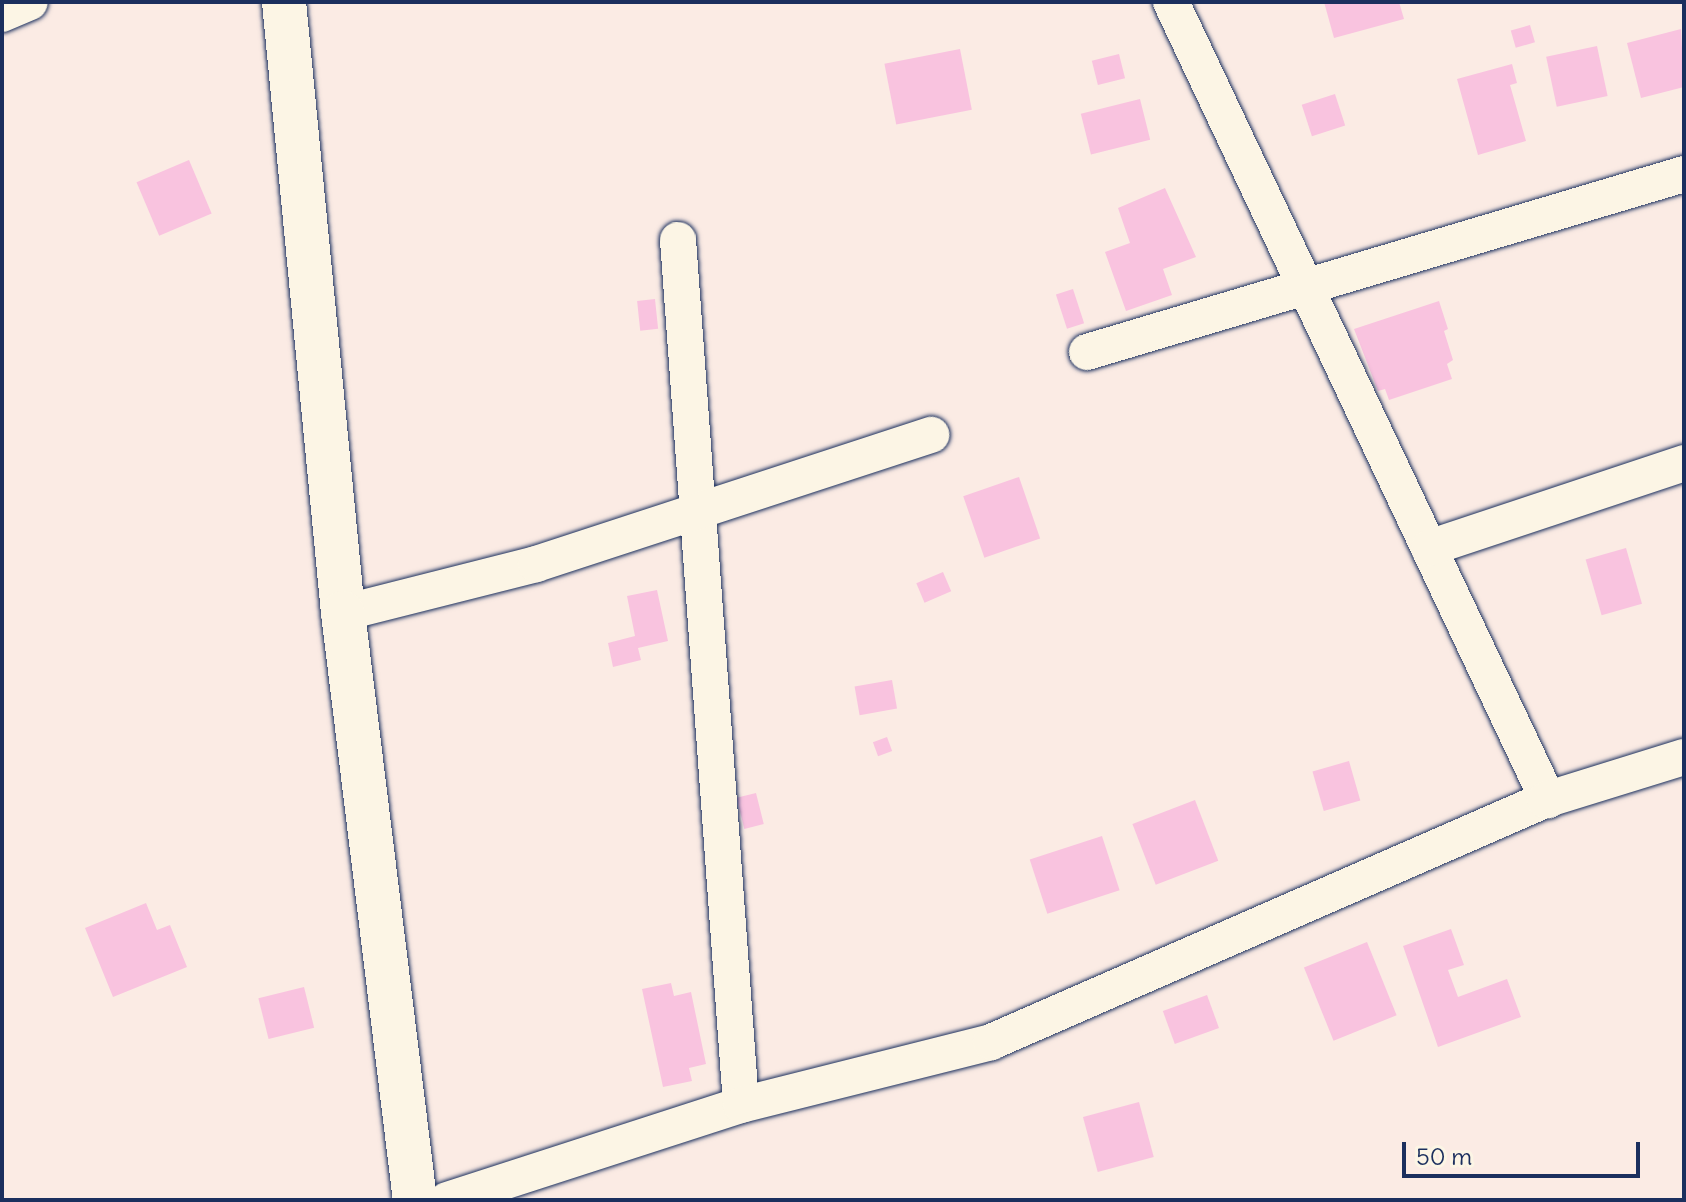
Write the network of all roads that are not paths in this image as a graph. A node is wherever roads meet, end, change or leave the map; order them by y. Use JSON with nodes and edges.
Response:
{"nodes":[{"id":1,"x":30,"y":2,"type":"edge"},
{"id":2,"x":284,"y":2,"type":"edge"},
{"id":3,"x":1171,"y":2,"type":"edge"},
{"id":4,"x":2,"y":14,"type":"edge"},
{"id":5,"x":1684,"y":174,"type":"edge"},
{"id":6,"x":678,"y":240,"type":"dead end"},
{"id":7,"x":1307,"y":290,"type":"junction"},
{"id":8,"x":1087,"y":352,"type":"dead end"},
{"id":9,"x":931,"y":435,"type":"dead end"},
{"id":10,"x":1684,"y":463,"type":"edge"},
{"id":11,"x":699,"y":513,"type":"junction"},
{"id":12,"x":1429,"y":548,"type":"junction"},
{"id":13,"x":343,"y":613,"type":"junction"},
{"id":14,"x":1684,"y":757,"type":"edge"},
{"id":15,"x":1548,"y":800,"type":"junction"},
{"id":16,"x":741,"y":1105,"type":"junction"},
{"id":17,"x":415,"y":1200,"type":"edge"},
{"id":18,"x":447,"y":1200,"type":"edge"}],
"edges":[{"from":1,"to":4,"type":"street"},
{"from":2,"to":13,"type":"main road"},
{"from":3,"to":7,"type":"street"},
{"from":5,"to":7,"type":"street"},
{"from":6,"to":11,"type":"street"},
{"from":7,"to":8,"type":"street"},
{"from":7,"to":12,"type":"street"},
{"from":9,"to":11,"type":"street"},
{"from":10,"to":12,"type":"street"},
{"from":11,"to":13,"type":"street"},
{"from":11,"to":16,"type":"street"},
{"from":12,"to":15,"type":"street"},
{"from":13,"to":17,"type":"main road"},
{"from":14,"to":15,"type":"street"},
{"from":15,"to":16,"type":"street"},
{"from":16,"to":18,"type":"street"}]}
